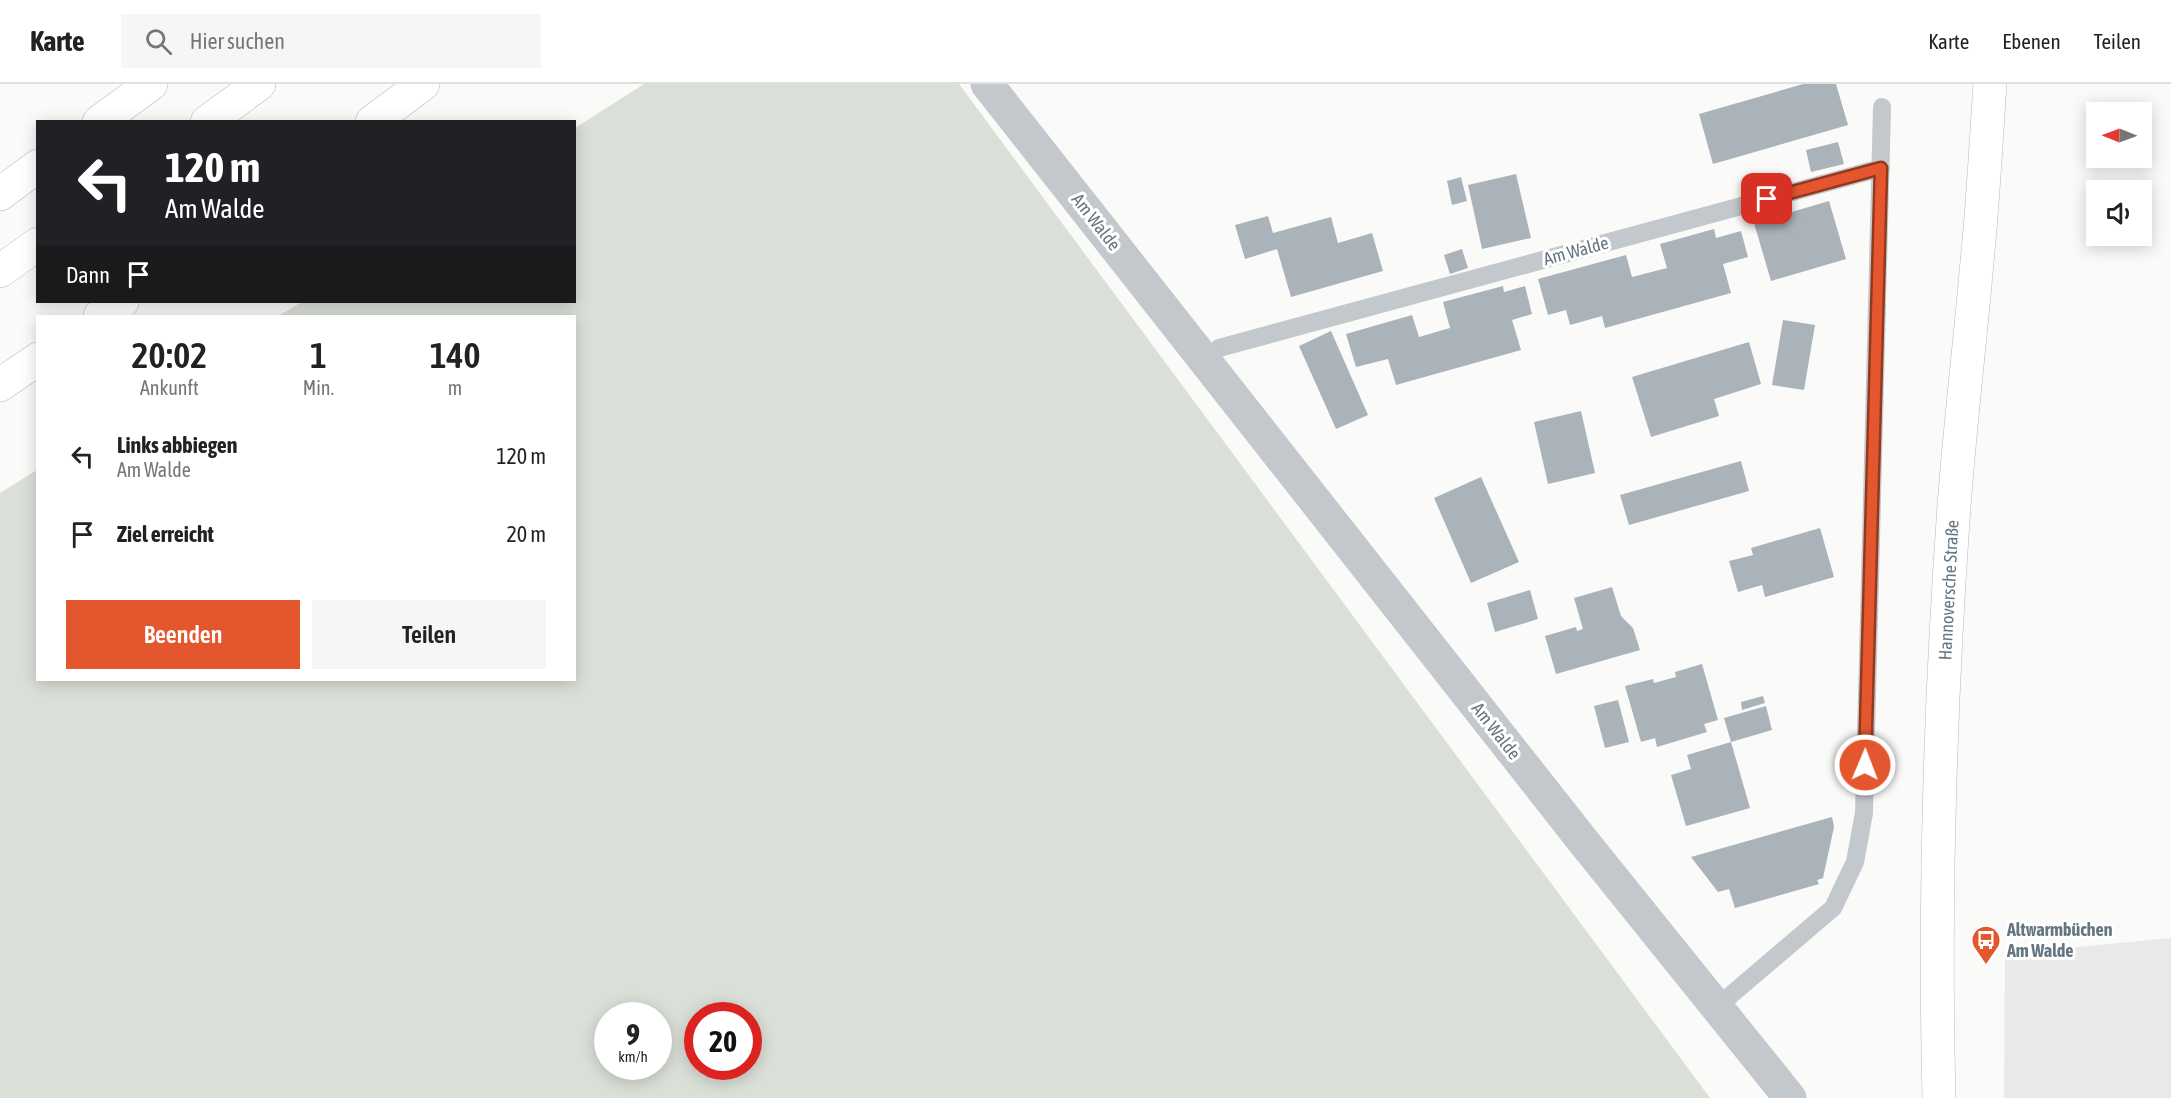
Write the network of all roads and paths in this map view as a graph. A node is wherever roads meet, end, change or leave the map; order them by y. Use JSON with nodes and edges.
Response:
{"nodes":[{"id":1,"x":151,"y":84,"type":"edge"},
{"id":2,"x":259,"y":84,"type":"edge"},
{"id":3,"x":423,"y":84,"type":"edge"},
{"id":4,"x":987,"y":84,"type":"edge"},
{"id":5,"x":1990,"y":84,"type":"edge"},
{"id":6,"x":1882,"y":107,"type":"dead end"},
{"id":7,"x":102,"y":120,"type":"edge"},
{"id":8,"x":210,"y":120,"type":"edge"},
{"id":9,"x":375,"y":120,"type":"edge"},
{"id":10,"x":36,"y":167,"type":"edge"},
{"id":11,"x":1881,"y":168,"type":"junction"},
{"id":12,"x":0,"y":194,"type":"edge"},
{"id":13,"x":36,"y":245,"type":"edge"},
{"id":14,"x":0,"y":271,"type":"edge"},
{"id":15,"x":120,"y":303,"type":"edge"},
{"id":16,"x":102,"y":315,"type":"edge"},
{"id":17,"x":36,"y":360,"type":"edge"},
{"id":18,"x":1205,"y":360,"type":"junction"},
{"id":19,"x":0,"y":385,"type":"edge"},
{"id":20,"x":1718,"y":1006,"type":"junction"},
{"id":21,"x":1790,"y":1098,"type":"edge"},
{"id":22,"x":1939,"y":1098,"type":"edge"}],
"edges":[{"from":1,"to":7,"type":"main road"},
{"from":2,"to":8,"type":"main road"},
{"from":3,"to":9,"type":"main road"},
{"from":4,"to":18,"type":"street","name":"Am Walde"},
{"from":5,"to":22,"type":"main road","name":"Hannoversche Straße"},
{"from":6,"to":11,"type":"lane"},
{"from":10,"to":12,"type":"main road"},
{"from":11,"to":18,"type":"lane","name":"Am Walde"},
{"from":11,"to":20,"type":"lane"},
{"from":13,"to":14,"type":"main road"},
{"from":15,"to":16,"type":"main road"},
{"from":17,"to":19,"type":"main road"},
{"from":18,"to":20,"type":"street","name":"Am Walde"},
{"from":20,"to":21,"type":"street","name":"Am Walde"}]}
